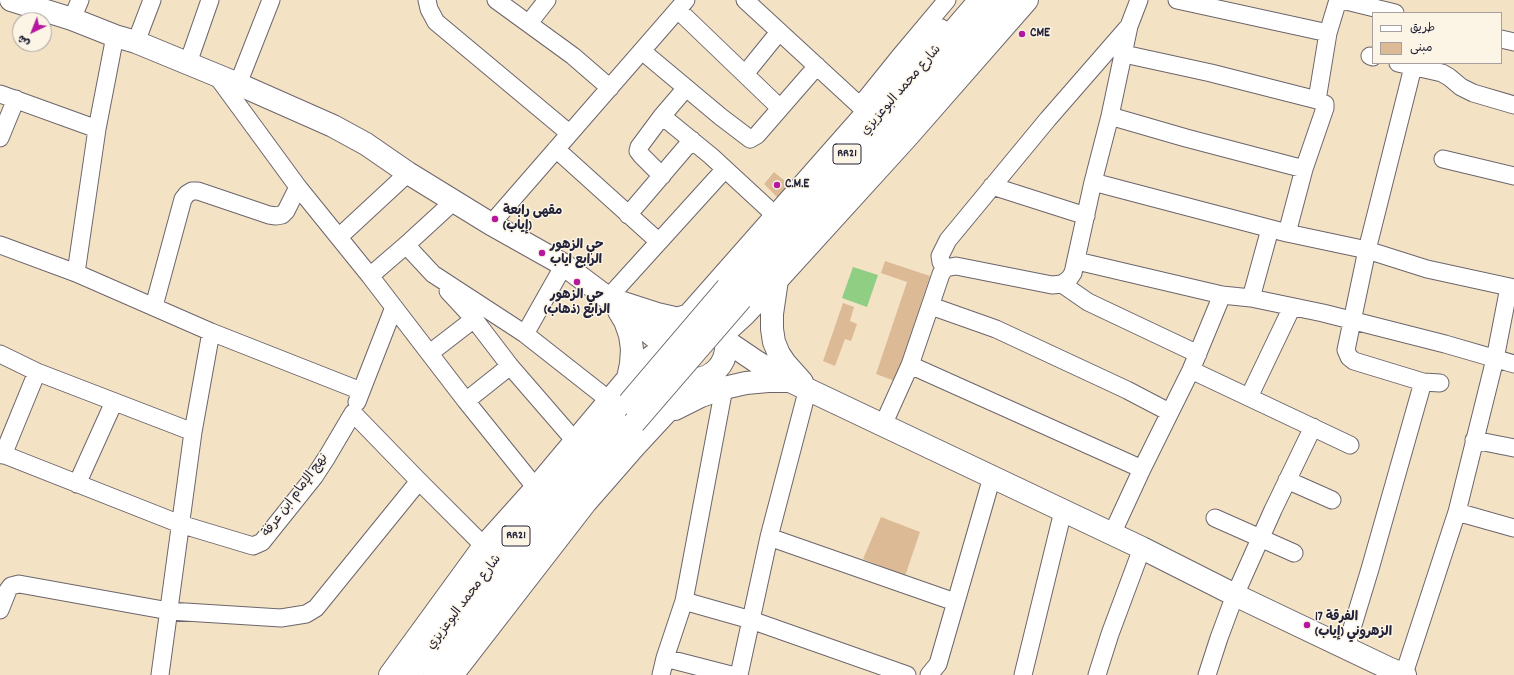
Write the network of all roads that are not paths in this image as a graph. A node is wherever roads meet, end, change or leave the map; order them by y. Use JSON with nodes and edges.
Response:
{"nodes":[{"id":1,"x":152,"y":0,"type":"edge"},
{"id":2,"x":210,"y":0,"type":"edge"},
{"id":3,"x":271,"y":0,"type":"edge"},
{"id":4,"x":427,"y":0,"type":"edge"},
{"id":5,"x":496,"y":0,"type":"edge"},
{"id":6,"x":546,"y":0,"type":"edge"},
{"id":7,"x":745,"y":0,"type":"edge"},
{"id":8,"x":947,"y":0,"type":"edge"},
{"id":9,"x":968,"y":0,"type":"edge"},
{"id":10,"x":980,"y":0,"type":"edge"},
{"id":11,"x":1005,"y":0,"type":"edge"},
{"id":12,"x":1027,"y":0,"type":"edge"},
{"id":13,"x":1139,"y":0,"type":"edge"},
{"id":14,"x":1177,"y":0,"type":"edge"},
{"id":15,"x":1338,"y":0,"type":"edge"},
{"id":16,"x":1342,"y":0,"type":"edge"},
{"id":17,"x":21,"y":1,"type":"edge"},
{"id":18,"x":682,"y":5,"type":"edge"},
{"id":19,"x":76,"y":10,"type":"edge"},
{"id":20,"x":1391,"y":12,"type":"edge"},
{"id":21,"x":529,"y":23,"type":"junction"},
{"id":22,"x":1129,"y":26,"type":"junction"},
{"id":23,"x":779,"y":32,"type":"junction"},
{"id":24,"x":1328,"y":33,"type":"junction"},
{"id":25,"x":115,"y":36,"type":"junction"},
{"id":26,"x":1502,"y":39,"type":"edge"},
{"id":27,"x":136,"y":42,"type":"junction"},
{"id":28,"x":1514,"y":42,"type":"edge"},
{"id":29,"x":642,"y":51,"type":"junction"},
{"id":30,"x":1124,"y":54,"type":"junction"},
{"id":31,"x":188,"y":63,"type":"junction"},
{"id":32,"x":1405,"y":65,"type":"edge"},
{"id":33,"x":817,"y":66,"type":"junction"},
{"id":34,"x":745,"y":74,"type":"junction"},
{"id":35,"x":216,"y":75,"type":"junction"},
{"id":36,"x":238,"y":84,"type":"junction"},
{"id":37,"x":610,"y":88,"type":"junction"},
{"id":38,"x":686,"y":88,"type":"junction"},
{"id":39,"x":8,"y":96,"type":"edge"},
{"id":40,"x":1316,"y":100,"type":"junction"},
{"id":41,"x":1514,"y":105,"type":"edge"},
{"id":42,"x":860,"y":106,"type":"junction"},
{"id":43,"x":780,"y":108,"type":"junction"},
{"id":44,"x":662,"y":116,"type":"junction"},
{"id":45,"x":1110,"y":116,"type":"junction"},
{"id":46,"x":97,"y":129,"type":"junction"},
{"id":47,"x":569,"y":133,"type":"junction"},
{"id":48,"x":0,"y":138,"type":"edge"},
{"id":49,"x":692,"y":140,"type":"junction"},
{"id":50,"x":556,"y":149,"type":"junction"},
{"id":51,"x":834,"y":150,"type":"junction"},
{"id":52,"x":1443,"y":159,"type":"dead end"},
{"id":53,"x":725,"y":169,"type":"junction"},
{"id":54,"x":1304,"y":169,"type":"junction"},
{"id":55,"x":408,"y":173,"type":"junction"},
{"id":56,"x":662,"y":176,"type":"junction"},
{"id":57,"x":1514,"y":176,"type":"edge"},
{"id":58,"x":1093,"y":182,"type":"junction"},
{"id":59,"x":992,"y":186,"type":"junction"},
{"id":60,"x":298,"y":187,"type":"junction"},
{"id":61,"x":454,"y":201,"type":"junction"},
{"id":62,"x":628,"y":215,"type":"junction"},
{"id":63,"x":776,"y":216,"type":"junction"},
{"id":64,"x":1086,"y":216,"type":"junction"},
{"id":65,"x":491,"y":224,"type":"junction"},
{"id":66,"x":1270,"y":229,"type":"junction"},
{"id":67,"x":1287,"y":233,"type":"junction"},
{"id":68,"x":339,"y":237,"type":"junction"},
{"id":69,"x":658,"y":241,"type":"junction"},
{"id":70,"x":0,"y":244,"type":"edge"},
{"id":71,"x":406,"y":246,"type":"junction"},
{"id":72,"x":1367,"y":250,"type":"junction"},
{"id":73,"x":1077,"y":261,"type":"junction"},
{"id":74,"x":564,"y":265,"type":"junction"},
{"id":75,"x":945,"y":268,"type":"junction"},
{"id":76,"x":776,"y":271,"type":"junction"},
{"id":77,"x":76,"y":273,"type":"junction"},
{"id":78,"x":433,"y":274,"type":"junction"},
{"id":79,"x":370,"y":276,"type":"junction"},
{"id":80,"x":1062,"y":284,"type":"junction"},
{"id":81,"x":1512,"y":287,"type":"edge"},
{"id":82,"x":734,"y":294,"type":"junction"},
{"id":83,"x":1222,"y":295,"type":"junction"},
{"id":84,"x":608,"y":298,"type":"junction"},
{"id":85,"x":1251,"y":298,"type":"junction"},
{"id":86,"x":154,"y":306,"type":"junction"},
{"id":87,"x":931,"y":306,"type":"junction"},
{"id":88,"x":394,"y":307,"type":"junction"},
{"id":89,"x":1292,"y":307,"type":"junction"},
{"id":90,"x":683,"y":318,"type":"junction"},
{"id":91,"x":474,"y":319,"type":"junction"},
{"id":92,"x":1352,"y":320,"type":"junction"},
{"id":93,"x":211,"y":332,"type":"junction"},
{"id":94,"x":525,"y":334,"type":"junction"},
{"id":95,"x":724,"y":337,"type":"junction"},
{"id":96,"x":663,"y":347,"type":"junction"},
{"id":97,"x":430,"y":353,"type":"junction"},
{"id":98,"x":0,"y":354,"type":"edge"},
{"id":99,"x":1198,"y":354,"type":"junction"},
{"id":100,"x":1495,"y":359,"type":"junction"},
{"id":101,"x":1514,"y":364,"type":"edge"},
{"id":102,"x":910,"y":365,"type":"junction"},
{"id":103,"x":510,"y":366,"type":"junction"},
{"id":104,"x":1191,"y":370,"type":"junction"},
{"id":105,"x":37,"y":372,"type":"junction"},
{"id":106,"x":628,"y":378,"type":"junction"},
{"id":107,"x":710,"y":381,"type":"junction"},
{"id":108,"x":793,"y":381,"type":"junction"},
{"id":109,"x":1422,"y":382,"type":"junction"},
{"id":110,"x":1440,"y":383,"type":"dead end"},
{"id":111,"x":361,"y":391,"type":"junction"},
{"id":112,"x":1249,"y":397,"type":"junction"},
{"id":113,"x":466,"y":401,"type":"junction"},
{"id":114,"x":114,"y":402,"type":"junction"},
{"id":115,"x":624,"y":408,"type":"junction"},
{"id":116,"x":353,"y":412,"type":"junction"},
{"id":117,"x":1169,"y":412,"type":"junction"},
{"id":118,"x":659,"y":420,"type":"junction"},
{"id":119,"x":883,"y":425,"type":"junction"},
{"id":120,"x":1313,"y":427,"type":"junction"},
{"id":121,"x":193,"y":432,"type":"junction"},
{"id":122,"x":1474,"y":440,"type":"junction"},
{"id":123,"x":575,"y":441,"type":"junction"},
{"id":124,"x":1350,"y":445,"type":"dead end"},
{"id":125,"x":1514,"y":448,"type":"edge"},
{"id":126,"x":2,"y":454,"type":"edge"},
{"id":127,"x":1142,"y":469,"type":"junction"},
{"id":128,"x":992,"y":477,"type":"junction"},
{"id":129,"x":1287,"y":480,"type":"junction"},
{"id":130,"x":419,"y":482,"type":"junction"},
{"id":131,"x":77,"y":484,"type":"junction"},
{"id":132,"x":536,"y":488,"type":"junction"},
{"id":133,"x":1332,"y":500,"type":"dead end"},
{"id":134,"x":1063,"y":511,"type":"junction"},
{"id":135,"x":1457,"y":512,"type":"junction"},
{"id":136,"x":1215,"y":518,"type":"dead end"},
{"id":137,"x":180,"y":524,"type":"junction"},
{"id":138,"x":1514,"y":528,"type":"edge"},
{"id":139,"x":1112,"y":534,"type":"junction"},
{"id":140,"x":769,"y":537,"type":"junction"},
{"id":141,"x":1260,"y":538,"type":"junction"},
{"id":142,"x":484,"y":546,"type":"junction"},
{"id":143,"x":1142,"y":548,"type":"junction"},
{"id":144,"x":1294,"y":553,"type":"dead end"},
{"id":145,"x":1234,"y":596,"type":"junction"},
{"id":146,"x":684,"y":600,"type":"junction"},
{"id":147,"x":955,"y":602,"type":"junction"},
{"id":148,"x":0,"y":610,"type":"edge"},
{"id":149,"x":169,"y":611,"type":"junction"},
{"id":150,"x":751,"y":620,"type":"junction"},
{"id":151,"x":1346,"y":648,"type":"junction"},
{"id":152,"x":665,"y":658,"type":"junction"},
{"id":153,"x":883,"y":671,"type":"edge"},
{"id":154,"x":1396,"y":673,"type":"edge"},
{"id":155,"x":160,"y":675,"type":"edge"},
{"id":156,"x":390,"y":675,"type":"edge"},
{"id":157,"x":410,"y":675,"type":"edge"},
{"id":158,"x":435,"y":675,"type":"edge"},
{"id":159,"x":452,"y":675,"type":"edge"},
{"id":160,"x":661,"y":675,"type":"edge"},
{"id":161,"x":731,"y":675,"type":"edge"},
{"id":162,"x":739,"y":675,"type":"edge"},
{"id":163,"x":907,"y":675,"type":"edge"},
{"id":164,"x":929,"y":675,"type":"edge"},
{"id":165,"x":1023,"y":675,"type":"edge"},
{"id":166,"x":1097,"y":675,"type":"edge"},
{"id":167,"x":1207,"y":675,"type":"edge"}],
"edges":[{"from":1,"to":27,"type":"street"},
{"from":2,"to":31,"type":"street"},
{"from":3,"to":36,"type":"street"},
{"from":4,"to":47,"type":"street"},
{"from":5,"to":21,"type":"street"},
{"from":6,"to":21,"type":"street"},
{"from":7,"to":23,"type":"street"},
{"from":8,"to":42,"type":"street"},
{"from":9,"to":51,"type":"main road"},
{"from":10,"to":82,"type":"main road","name":"شارع محمد البوعزيزي","number":"RR21"},
{"from":11,"to":76,"type":"main road","name":"شارع محمد البوعزيزي","number":"RR21"},
{"from":12,"to":76,"type":"main road"},
{"from":13,"to":22,"type":"street"},
{"from":14,"to":24,"type":"street"},
{"from":15,"to":24,"type":"street"},
{"from":16,"to":20,"type":"street"},
{"from":17,"to":19,"type":"main road"},
{"from":18,"to":29,"type":"street"},
{"from":18,"to":34,"type":"street"},
{"from":19,"to":25,"type":"main road"},
{"from":21,"to":37,"type":"street"},
{"from":22,"to":30,"type":"street"},
{"from":22,"to":59,"type":"street"},
{"from":23,"to":33,"type":"street"},
{"from":23,"to":34,"type":"street"},
{"from":24,"to":40,"type":"street"},
{"from":25,"to":27,"type":"main road"},
{"from":25,"to":46,"type":"street"},
{"from":26,"to":28,"type":"street"},
{"from":27,"to":31,"type":"main road"},
{"from":29,"to":37,"type":"street"},
{"from":29,"to":38,"type":"street"},
{"from":30,"to":40,"type":"street"},
{"from":30,"to":45,"type":"street"},
{"from":31,"to":35,"type":"main road"},
{"from":32,"to":41,"type":"street"},
{"from":32,"to":72,"type":"street"},
{"from":33,"to":42,"type":"street"},
{"from":33,"to":43,"type":"street"},
{"from":34,"to":43,"type":"street"},
{"from":35,"to":36,"type":"main road"},
{"from":35,"to":60,"type":"street"},
{"from":36,"to":55,"type":"main road"},
{"from":37,"to":47,"type":"street"},
{"from":38,"to":43,"type":"street"},
{"from":38,"to":44,"type":"street"},
{"from":39,"to":46,"type":"street"},
{"from":39,"to":48,"type":"street"},
{"from":40,"to":54,"type":"street"},
{"from":42,"to":51,"type":"street"},
{"from":44,"to":49,"type":"street"},
{"from":44,"to":56,"type":"street"},
{"from":45,"to":54,"type":"street"},
{"from":45,"to":58,"type":"street"},
{"from":46,"to":77,"type":"street"},
{"from":47,"to":50,"type":"street"},
{"from":49,"to":53,"type":"street"},
{"from":49,"to":56,"type":"street"},
{"from":50,"to":62,"type":"street"},
{"from":50,"to":65,"type":"street"},
{"from":51,"to":63,"type":"main road"},
{"from":52,"to":57,"type":"street"},
{"from":53,"to":63,"type":"street"},
{"from":53,"to":69,"type":"street"},
{"from":54,"to":67,"type":"street"},
{"from":55,"to":61,"type":"main road"},
{"from":55,"to":68,"type":"street"},
{"from":56,"to":62,"type":"street"},
{"from":58,"to":64,"type":"street"},
{"from":58,"to":66,"type":"street"},
{"from":59,"to":64,"type":"street"},
{"from":59,"to":75,"type":"street"},
{"from":60,"to":68,"type":"street"},
{"from":60,"to":86,"type":"street"},
{"from":61,"to":65,"type":"main road"},
{"from":61,"to":71,"type":"street"},
{"from":62,"to":69,"type":"street"},
{"from":63,"to":90,"type":"main road"},
{"from":64,"to":73,"type":"street"},
{"from":65,"to":74,"type":"main road"},
{"from":66,"to":67,"type":"street"},
{"from":66,"to":85,"type":"street"},
{"from":67,"to":72,"type":"street"},
{"from":68,"to":79,"type":"street"},
{"from":69,"to":84,"type":"street"},
{"from":70,"to":77,"type":"street"},
{"from":71,"to":78,"type":"street"},
{"from":71,"to":79,"type":"street"},
{"from":72,"to":81,"type":"street"},
{"from":72,"to":92,"type":"street"},
{"from":73,"to":80,"type":"street"},
{"from":73,"to":83,"type":"street"},
{"from":74,"to":84,"type":"main road"},
{"from":74,"to":94,"type":"street"},
{"from":75,"to":80,"type":"street"},
{"from":75,"to":87,"type":"street"},
{"from":76,"to":82,"type":"main road","number":"RR21"},
{"from":76,"to":95,"type":"main road"},
{"from":76,"to":108,"type":"main road"},
{"from":77,"to":86,"type":"street"},
{"from":78,"to":91,"type":"street"},
{"from":78,"to":94,"type":"street"},
{"from":79,"to":88,"type":"street"},
{"from":80,"to":99,"type":"street"},
{"from":81,"to":100,"type":"street"},
{"from":82,"to":115,"type":"main road","number":"RR21","bridge":true},
{"from":83,"to":85,"type":"street"},
{"from":83,"to":99,"type":"street"},
{"from":84,"to":90,"type":"main road"},
{"from":84,"to":96,"type":"main road"},
{"from":84,"to":106,"type":"main road"},
{"from":85,"to":89,"type":"street"},
{"from":86,"to":93,"type":"street"},
{"from":87,"to":102,"type":"street"},
{"from":87,"to":117,"type":"street"},
{"from":88,"to":97,"type":"street"},
{"from":88,"to":111,"type":"street","name":"نهج الإمام ابن عرفة"},
{"from":89,"to":92,"type":"street"},
{"from":89,"to":112,"type":"street"},
{"from":90,"to":95,"type":"main road"},
{"from":90,"to":96,"type":"main road"},
{"from":91,"to":97,"type":"street"},
{"from":91,"to":103,"type":"street"},
{"from":92,"to":100,"type":"street"},
{"from":92,"to":109,"type":"street"},
{"from":93,"to":111,"type":"street"},
{"from":93,"to":121,"type":"street"},
{"from":94,"to":115,"type":"street"},
{"from":95,"to":107,"type":"main road"},
{"from":95,"to":108,"type":"main road"},
{"from":96,"to":106,"type":"main road"},
{"from":96,"to":107,"type":"main road"},
{"from":97,"to":113,"type":"street"},
{"from":98,"to":105,"type":"street"},
{"from":99,"to":104,"type":"street"},
{"from":100,"to":101,"type":"street"},
{"from":100,"to":122,"type":"street"},
{"from":102,"to":119,"type":"street"},
{"from":102,"to":127,"type":"street"},
{"from":103,"to":113,"type":"street"},
{"from":103,"to":123,"type":"street"},
{"from":104,"to":112,"type":"street"},
{"from":104,"to":117,"type":"street"},
{"from":105,"to":114,"type":"street"},
{"from":105,"to":126,"type":"street"},
{"from":106,"to":115,"type":"main road"},
{"from":107,"to":108,"type":"main road"},
{"from":107,"to":118,"type":"main road"},
{"from":107,"to":118,"type":"main road"},
{"from":107,"to":146,"type":"street"},
{"from":108,"to":119,"type":"main road"},
{"from":108,"to":140,"type":"street"},
{"from":109,"to":110,"type":"street"},
{"from":109,"to":151,"type":"street"},
{"from":111,"to":116,"type":"street","name":"نهج الإمام ابن عرفة"},
{"from":112,"to":120,"type":"street"},
{"from":113,"to":132,"type":"street"},
{"from":114,"to":121,"type":"street"},
{"from":114,"to":131,"type":"street"},
{"from":115,"to":123,"type":"main road"},
{"from":115,"to":157,"type":"main road","name":"شارع محمد البوعزيزي","number":"RR21"},
{"from":115,"to":158,"type":"main road","name":"شارع محمد البوعزيزي","number":"RR21"},
{"from":116,"to":130,"type":"street"},
{"from":116,"to":137,"type":"street","name":"نهج الإمام ابن عرفة"},
{"from":117,"to":127,"type":"street"},
{"from":118,"to":159,"type":"main road"},
{"from":119,"to":128,"type":"main road"},
{"from":120,"to":124,"type":"street"},
{"from":120,"to":129,"type":"street"},
{"from":121,"to":137,"type":"street"},
{"from":122,"to":125,"type":"street"},
{"from":122,"to":135,"type":"street"},
{"from":123,"to":132,"type":"main road"},
{"from":126,"to":131,"type":"street","name":"نهج الإمام ابن عرفة"},
{"from":127,"to":139,"type":"street"},
{"from":128,"to":134,"type":"main road"},
{"from":128,"to":147,"type":"street"},
{"from":129,"to":133,"type":"street"},
{"from":129,"to":141,"type":"street"},
{"from":130,"to":142,"type":"street"},
{"from":130,"to":149,"type":"street"},
{"from":131,"to":137,"type":"street","name":"نهج الإمام ابن عرفة"},
{"from":132,"to":142,"type":"main road"},
{"from":134,"to":139,"type":"main road"},
{"from":134,"to":165,"type":"street"},
{"from":135,"to":138,"type":"street"},
{"from":135,"to":154,"type":"street"},
{"from":136,"to":141,"type":"street"},
{"from":137,"to":149,"type":"street"},
{"from":139,"to":143,"type":"main road"},
{"from":140,"to":147,"type":"street"},
{"from":140,"to":150,"type":"street"},
{"from":141,"to":144,"type":"street"},
{"from":141,"to":145,"type":"street"},
{"from":142,"to":156,"type":"main road"},
{"from":143,"to":145,"type":"main road"},
{"from":143,"to":166,"type":"street"},
{"from":145,"to":151,"type":"main road"},
{"from":145,"to":167,"type":"street"},
{"from":146,"to":150,"type":"street"},
{"from":146,"to":152,"type":"street"},
{"from":147,"to":164,"type":"street"},
{"from":148,"to":149,"type":"street"},
{"from":149,"to":155,"type":"street"},
{"from":150,"to":153,"type":"street"},
{"from":150,"to":162,"type":"street"},
{"from":151,"to":154,"type":"main road"},
{"from":152,"to":160,"type":"street"},
{"from":152,"to":161,"type":"street"},
{"from":153,"to":163,"type":"street"}]}
